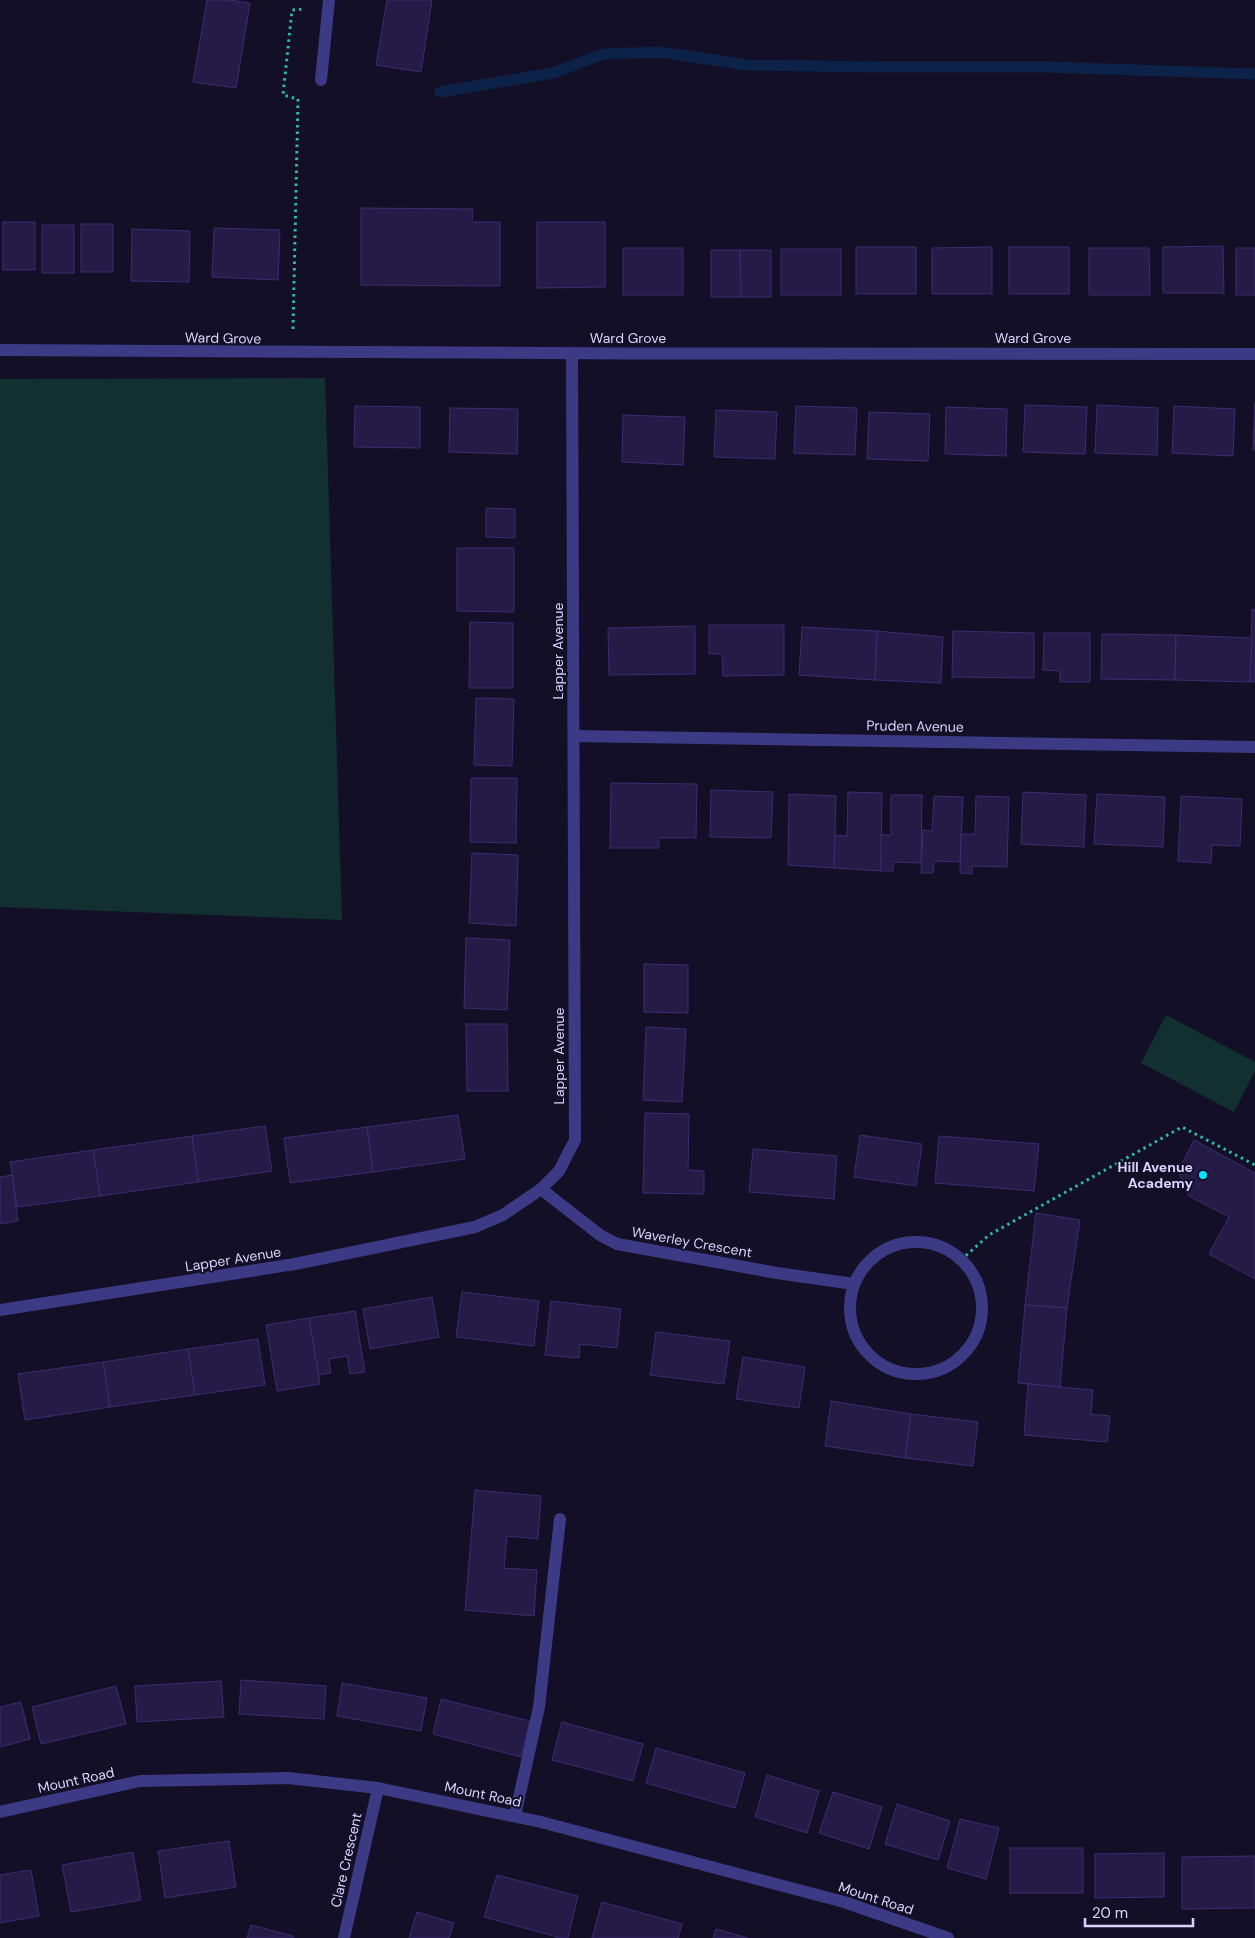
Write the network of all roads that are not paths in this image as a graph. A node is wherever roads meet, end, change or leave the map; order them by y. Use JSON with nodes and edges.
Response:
{"nodes":[{"id":1,"x":328,"y":3,"type":"edge"},
{"id":2,"x":321,"y":80,"type":"dead end"},
{"id":3,"x":0,"y":350,"type":"edge"},
{"id":4,"x":572,"y":352,"type":"junction"},
{"id":5,"x":1255,"y":354,"type":"edge"},
{"id":6,"x":574,"y":736,"type":"junction"},
{"id":7,"x":1255,"y":747,"type":"edge"},
{"id":8,"x":541,"y":1189,"type":"junction"},
{"id":9,"x":854,"y":1284,"type":"junction"},
{"id":10,"x":0,"y":1310,"type":"edge"},
{"id":11,"x":560,"y":1519,"type":"dead end"},
{"id":12,"x":378,"y":1788,"type":"junction"},
{"id":13,"x":0,"y":1812,"type":"edge"},
{"id":14,"x":515,"y":1816,"type":"junction"},
{"id":15,"x":344,"y":1938,"type":"edge"},
{"id":16,"x":948,"y":1938,"type":"edge"}],
"edges":[{"from":1,"to":2,"type":"street"},
{"from":3,"to":4,"type":"street","name":"Ward Grove"},
{"from":4,"to":5,"type":"street","name":"Ward Grove"},
{"from":4,"to":6,"type":"street","name":"Lapper Avenue"},
{"from":6,"to":7,"type":"street","name":"Pruden Avenue"},
{"from":6,"to":8,"type":"street","name":"Lapper Avenue"},
{"from":8,"to":9,"type":"street","name":"Waverley Crescent"},
{"from":8,"to":10,"type":"street","name":"Lapper Avenue"},
{"from":9,"to":9,"type":"street"},
{"from":11,"to":14,"type":"street"},
{"from":12,"to":13,"type":"street","name":"Mount Road"},
{"from":12,"to":14,"type":"street","name":"Mount Road"},
{"from":12,"to":15,"type":"street","name":"Clare Crescent"},
{"from":14,"to":16,"type":"street","name":"Mount Road"}]}
